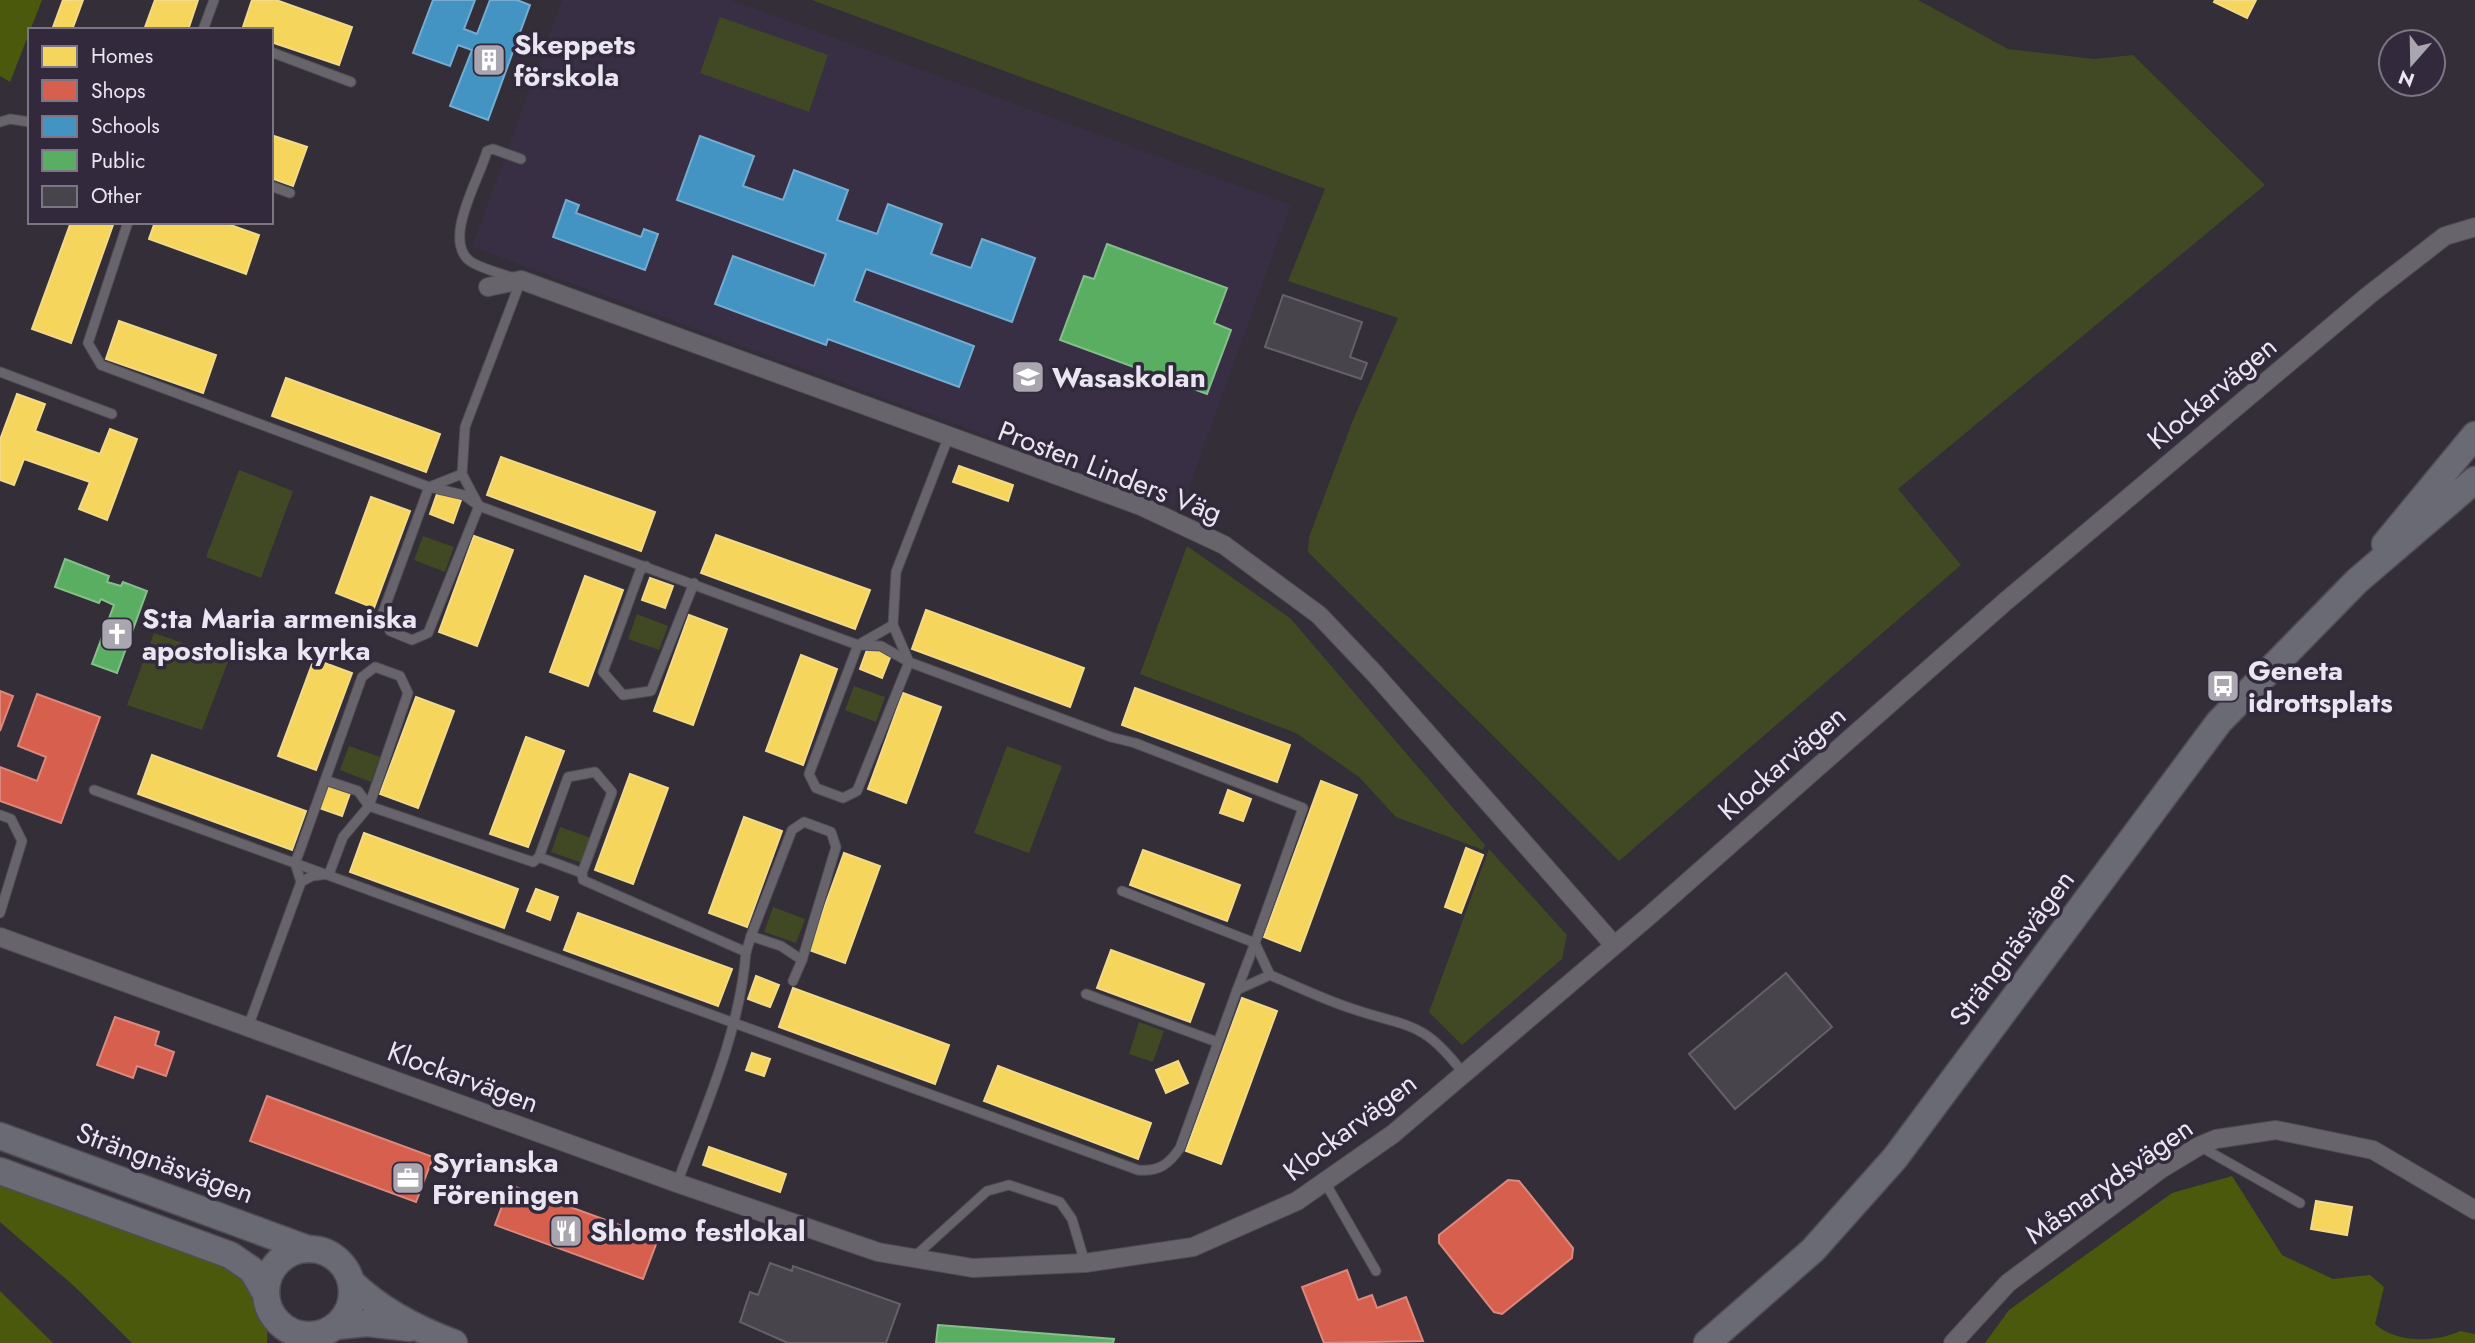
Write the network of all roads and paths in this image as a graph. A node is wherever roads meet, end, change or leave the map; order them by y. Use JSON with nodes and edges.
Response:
{"nodes":[{"id":1,"x":214,"y":0,"type":"edge"},
{"id":2,"x":206,"y":28,"type":"edge"},
{"id":3,"x":273,"y":53,"type":"edge"},
{"id":4,"x":351,"y":82,"type":"dead end"},
{"id":5,"x":0,"y":122,"type":"edge"},
{"id":6,"x":28,"y":122,"type":"edge"},
{"id":7,"x":521,"y":159,"type":"dead end"},
{"id":8,"x":273,"y":187,"type":"edge"},
{"id":9,"x":290,"y":193,"type":"dead end"},
{"id":10,"x":127,"y":224,"type":"edge"},
{"id":11,"x":2475,"y":228,"type":"edge"},
{"id":12,"x":521,"y":280,"type":"junction"},
{"id":13,"x":488,"y":287,"type":"dead end"},
{"id":14,"x":0,"y":372,"type":"edge"},
{"id":15,"x":112,"y":414,"type":"dead end"},
{"id":16,"x":2475,"y":435,"type":"edge"},
{"id":17,"x":948,"y":438,"type":"junction"},
{"id":18,"x":462,"y":474,"type":"junction"},
{"id":19,"x":2475,"y":480,"type":"edge"},
{"id":20,"x":429,"y":487,"type":"junction"},
{"id":21,"x":479,"y":506,"type":"junction"},
{"id":22,"x":646,"y":566,"type":"junction"},
{"id":23,"x":2357,"y":582,"type":"junction"},
{"id":24,"x":694,"y":583,"type":"junction"},
{"id":25,"x":893,"y":625,"type":"junction"},
{"id":26,"x":858,"y":645,"type":"junction"},
{"id":27,"x":909,"y":662,"type":"junction"},
{"id":28,"x":325,"y":779,"type":"junction"},
{"id":29,"x":94,"y":790,"type":"dead end"},
{"id":30,"x":369,"y":806,"type":"junction"},
{"id":31,"x":0,"y":815,"type":"edge"},
{"id":32,"x":538,"y":857,"type":"junction"},
{"id":33,"x":295,"y":863,"type":"junction"},
{"id":34,"x":582,"y":873,"type":"junction"},
{"id":35,"x":329,"y":874,"type":"junction"},
{"id":36,"x":301,"y":882,"type":"junction"},
{"id":37,"x":1122,"y":891,"type":"dead end"},
{"id":38,"x":0,"y":913,"type":"edge"},
{"id":39,"x":751,"y":936,"type":"junction"},
{"id":40,"x":0,"y":937,"type":"edge"},
{"id":41,"x":1255,"y":943,"type":"junction"},
{"id":42,"x":1614,"y":945,"type":"junction"},
{"id":43,"x":746,"y":952,"type":"junction"},
{"id":44,"x":802,"y":960,"type":"junction"},
{"id":45,"x":1270,"y":975,"type":"junction"},
{"id":46,"x":793,"y":981,"type":"dead end"},
{"id":47,"x":1237,"y":990,"type":"junction"},
{"id":48,"x":1086,"y":994,"type":"dead end"},
{"id":49,"x":732,"y":1023,"type":"junction"},
{"id":50,"x":248,"y":1027,"type":"junction"},
{"id":51,"x":1217,"y":1042,"type":"junction"},
{"id":52,"x":1463,"y":1073,"type":"junction"},
{"id":53,"x":0,"y":1136,"type":"edge"},
{"id":54,"x":2199,"y":1146,"type":"junction"},
{"id":55,"x":0,"y":1171,"type":"edge"},
{"id":56,"x":677,"y":1183,"type":"junction"},
{"id":57,"x":1326,"y":1184,"type":"junction"},
{"id":58,"x":2300,"y":1203,"type":"dead end"},
{"id":59,"x":2475,"y":1210,"type":"edge"},
{"id":60,"x":308,"y":1249,"type":"junction"},
{"id":61,"x":911,"y":1260,"type":"junction"},
{"id":62,"x":1085,"y":1263,"type":"junction"},
{"id":63,"x":1376,"y":1271,"type":"dead end"},
{"id":64,"x":351,"y":1282,"type":"junction"},
{"id":65,"x":271,"y":1318,"type":"edge"},
{"id":66,"x":337,"y":1326,"type":"junction"},
{"id":67,"x":415,"y":1329,"type":"junction"},
{"id":68,"x":308,"y":1339,"type":"edge"},
{"id":69,"x":454,"y":1343,"type":"edge"},
{"id":70,"x":1707,"y":1343,"type":"edge"},
{"id":71,"x":1954,"y":1343,"type":"edge"}],
"edges":[{"from":1,"to":2,"type":"lane"},
{"from":3,"to":4,"type":"lane"},
{"from":5,"to":6,"type":"lane"},
{"from":7,"to":12,"type":"lane"},
{"from":8,"to":9,"type":"lane"},
{"from":10,"to":20,"type":"lane"},
{"from":11,"to":42,"type":"street","name":"Klockarvägen"},
{"from":12,"to":13,"type":"street"},
{"from":12,"to":17,"type":"street","name":"Prosten Linders Väg"},
{"from":12,"to":18,"type":"lane"},
{"from":14,"to":15,"type":"lane"},
{"from":16,"to":23,"type":"main road","name":"Strängnäsvägen"},
{"from":17,"to":25,"type":"lane"},
{"from":17,"to":42,"type":"street","name":"Prosten Linders Väg"},
{"from":18,"to":20,"type":"lane"},
{"from":18,"to":21,"type":"lane"},
{"from":19,"to":23,"type":"main road","name":"Strängnäsvägen"},
{"from":20,"to":21,"type":"lane"},
{"from":20,"to":21,"type":"lane"},
{"from":21,"to":22,"type":"lane"},
{"from":22,"to":24,"type":"lane"},
{"from":22,"to":24,"type":"lane"},
{"from":23,"to":70,"type":"main road","name":"Strängnäsvägen"},
{"from":24,"to":26,"type":"lane"},
{"from":25,"to":26,"type":"lane"},
{"from":25,"to":27,"type":"lane"},
{"from":26,"to":27,"type":"lane"},
{"from":26,"to":27,"type":"lane"},
{"from":27,"to":41,"type":"lane"},
{"from":28,"to":30,"type":"lane"},
{"from":28,"to":30,"type":"lane"},
{"from":28,"to":33,"type":"lane"},
{"from":29,"to":33,"type":"lane"},
{"from":30,"to":32,"type":"lane"},
{"from":30,"to":35,"type":"lane"},
{"from":31,"to":38,"type":"lane"},
{"from":32,"to":34,"type":"lane"},
{"from":32,"to":34,"type":"lane"},
{"from":33,"to":35,"type":"lane"},
{"from":33,"to":36,"type":"lane"},
{"from":34,"to":43,"type":"lane"},
{"from":35,"to":36,"type":"lane"},
{"from":35,"to":49,"type":"lane"},
{"from":36,"to":50,"type":"lane"},
{"from":37,"to":41,"type":"lane"},
{"from":39,"to":43,"type":"lane"},
{"from":39,"to":44,"type":"lane"},
{"from":39,"to":44,"type":"lane"},
{"from":40,"to":50,"type":"street","name":"Klockarvägen"},
{"from":41,"to":45,"type":"lane"},
{"from":41,"to":47,"type":"lane"},
{"from":42,"to":52,"type":"street","name":"Klockarvägen"},
{"from":43,"to":49,"type":"lane"},
{"from":44,"to":46,"type":"lane"},
{"from":45,"to":47,"type":"lane"},
{"from":45,"to":52,"type":"lane"},
{"from":47,"to":51,"type":"lane"},
{"from":48,"to":51,"type":"lane"},
{"from":49,"to":51,"type":"lane"},
{"from":49,"to":56,"type":"lane"},
{"from":50,"to":56,"type":"street","name":"Klockarvägen"},
{"from":52,"to":57,"type":"street","name":"Klockarvägen"},
{"from":53,"to":60,"type":"main road","name":"Strängnäsvägen"},
{"from":54,"to":58,"type":"lane"},
{"from":54,"to":59,"type":"street","name":"Måsnarydsvägen"},
{"from":54,"to":71,"type":"street","name":"Måsnarydsvägen"},
{"from":55,"to":65,"type":"main road"},
{"from":56,"to":61,"type":"street","name":"Klockarvägen"},
{"from":57,"to":62,"type":"street","name":"Klockarvägen"},
{"from":57,"to":63,"type":"lane"},
{"from":60,"to":64,"type":"main road"},
{"from":60,"to":65,"type":"main road"},
{"from":61,"to":62,"type":"street","name":"Klockarvägen"},
{"from":61,"to":62,"type":"lane"},
{"from":64,"to":66,"type":"main road"},
{"from":64,"to":67,"type":"main road"},
{"from":65,"to":68,"type":"main road"},
{"from":66,"to":67,"type":"main road"},
{"from":66,"to":68,"type":"main road"},
{"from":67,"to":69,"type":"main road"}]}
